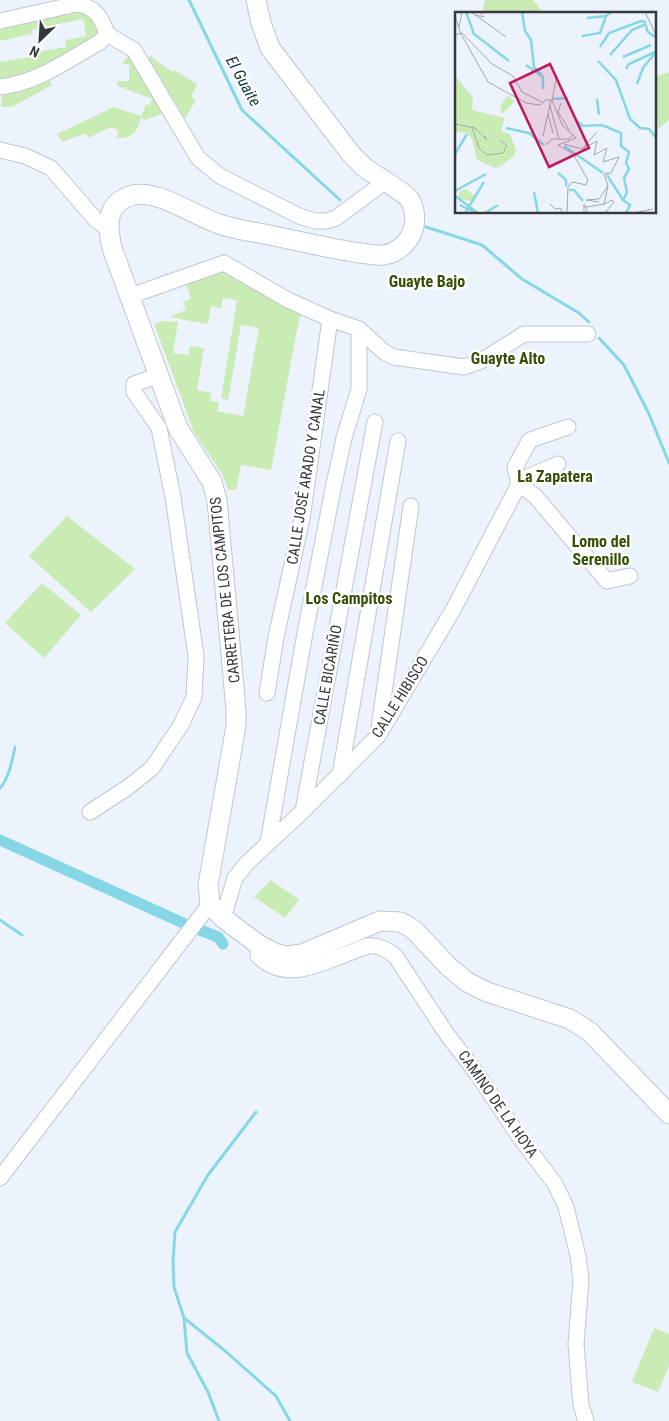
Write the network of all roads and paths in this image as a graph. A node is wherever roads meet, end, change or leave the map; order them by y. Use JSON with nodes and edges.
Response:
{"nodes":[{"id":1,"x":256,"y":0,"type":"edge"},
{"id":2,"x":0,"y":21,"type":"edge"},
{"id":3,"x":107,"y":34,"type":"junction"},
{"id":4,"x":0,"y":87,"type":"edge"},
{"id":5,"x":0,"y":150,"type":"edge"},
{"id":6,"x":386,"y":181,"type":"junction"},
{"id":7,"x":108,"y":229,"type":"junction"},
{"id":8,"x":130,"y":296,"type":"junction"},
{"id":9,"x":330,"y":319,"type":"junction"},
{"id":10,"x":359,"y":330,"type":"junction"},
{"id":11,"x":588,"y":334,"type":"dead end"},
{"id":12,"x":160,"y":375,"type":"junction"},
{"id":13,"x":375,"y":422,"type":"dead end"},
{"id":14,"x":568,"y":427,"type":"dead end"},
{"id":15,"x":398,"y":441,"type":"dead end"},
{"id":16,"x":558,"y":464,"type":"dead end"},
{"id":17,"x":519,"y":484,"type":"junction"},
{"id":18,"x":410,"y":506,"type":"dead end"},
{"id":19,"x":630,"y":576,"type":"dead end"},
{"id":20,"x":267,"y":693,"type":"dead end"},
{"id":21,"x":378,"y":736,"type":"junction"},
{"id":22,"x":340,"y":775,"type":"junction"},
{"id":23,"x":303,"y":811,"type":"junction"},
{"id":24,"x":90,"y":812,"type":"dead end"},
{"id":25,"x":268,"y":843,"type":"junction"},
{"id":26,"x":210,"y":904,"type":"junction"},
{"id":27,"x":223,"y":918,"type":"junction"},
{"id":28,"x":258,"y":945,"type":"junction"},
{"id":29,"x":669,"y":1114,"type":"edge"},
{"id":30,"x":0,"y":1178,"type":"edge"},
{"id":31,"x":586,"y":1421,"type":"edge"}],
"edges":[{"from":1,"to":6,"type":"main road"},
{"from":2,"to":3,"type":"street"},
{"from":3,"to":4,"type":"street"},
{"from":3,"to":6,"type":"street"},
{"from":5,"to":7,"type":"street"},
{"from":6,"to":7,"type":"main road"},
{"from":7,"to":8,"type":"main road","name":"CARRETERA DE LOS CAMPITOS"},
{"from":8,"to":9,"type":"street"},
{"from":8,"to":12,"type":"main road","name":"CARRETERA DE LOS CAMPITOS"},
{"from":9,"to":10,"type":"street"},
{"from":9,"to":20,"type":"street","name":"CALLE JOSÉ ARADO Y CANAL"},
{"from":10,"to":11,"type":"street"},
{"from":10,"to":25,"type":"street"},
{"from":12,"to":24,"type":"street"},
{"from":12,"to":26,"type":"main road","name":"CARRETERA DE LOS CAMPITOS"},
{"from":13,"to":23,"type":"street","name":"CALLE BICARIÑO"},
{"from":14,"to":17,"type":"street"},
{"from":15,"to":22,"type":"street"},
{"from":16,"to":17,"type":"street"},
{"from":17,"to":19,"type":"street"},
{"from":17,"to":21,"type":"street","name":"CALLE HIBISCO"},
{"from":18,"to":21,"type":"street"},
{"from":21,"to":22,"type":"street","name":"CALLE HIBISCO"},
{"from":22,"to":23,"type":"street","name":"CALLE HIBISCO"},
{"from":23,"to":25,"type":"street","name":"CALLE HIBISCO"},
{"from":25,"to":27,"type":"street","name":"CALLE HIBISCO"},
{"from":26,"to":27,"type":"main road"},
{"from":26,"to":30,"type":"street"},
{"from":27,"to":28,"type":"main road"},
{"from":28,"to":29,"type":"main road"},
{"from":28,"to":31,"type":"street","name":"CAMINO DE LA HOYA"}]}
